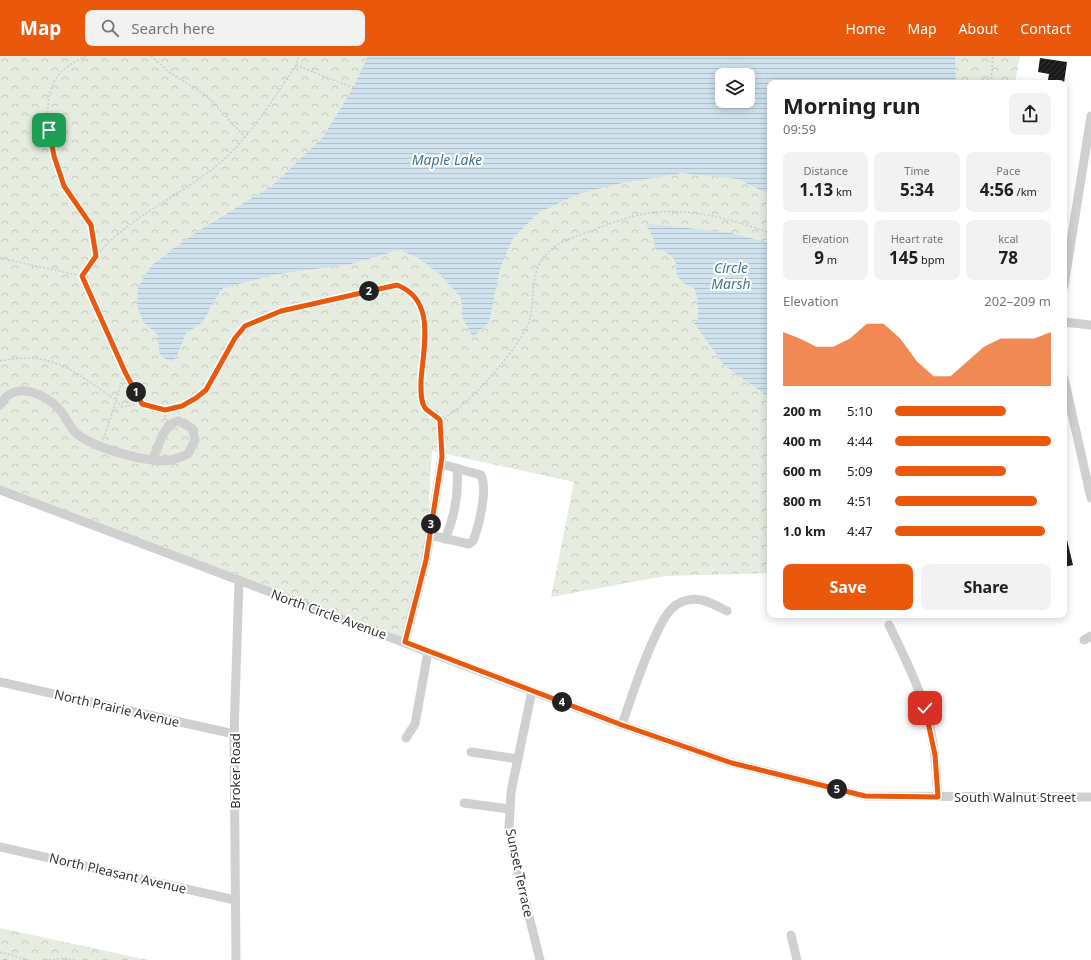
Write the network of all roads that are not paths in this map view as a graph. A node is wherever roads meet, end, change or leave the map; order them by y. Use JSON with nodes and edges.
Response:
{"nodes":[{"id":1,"x":1091,"y":116,"type":"edge"},
{"id":2,"x":1087,"y":167,"type":"edge"},
{"id":3,"x":1067,"y":270,"type":"edge"},
{"id":4,"x":1067,"y":322,"type":"edge"},
{"id":5,"x":1091,"y":324,"type":"edge"},
{"id":6,"x":1067,"y":391,"type":"edge"},
{"id":7,"x":0,"y":405,"type":"edge"},
{"id":8,"x":153,"y":459,"type":"junction"},
{"id":9,"x":457,"y":468,"type":"junction"},
{"id":10,"x":1089,"y":483,"type":"edge"},
{"id":11,"x":0,"y":490,"type":"edge"},
{"id":12,"x":1091,"y":498,"type":"edge"},
{"id":13,"x":430,"y":535,"type":"junction"},
{"id":14,"x":445,"y":539,"type":"junction"},
{"id":15,"x":239,"y":581,"type":"junction"},
{"id":16,"x":727,"y":611,"type":"dead end"},
{"id":17,"x":889,"y":625,"type":"dead end"},
{"id":18,"x":405,"y":642,"type":"junction"},
{"id":19,"x":428,"y":652,"type":"junction"},
{"id":20,"x":0,"y":682,"type":"edge"},
{"id":21,"x":532,"y":691,"type":"junction"},
{"id":22,"x":622,"y":725,"type":"junction"},
{"id":23,"x":234,"y":734,"type":"junction"},
{"id":24,"x":406,"y":738,"type":"dead end"},
{"id":25,"x":471,"y":752,"type":"dead end"},
{"id":26,"x":518,"y":759,"type":"junction"},
{"id":27,"x":938,"y":797,"type":"junction"},
{"id":28,"x":1091,"y":797,"type":"edge"},
{"id":29,"x":464,"y":803,"type":"dead end"},
{"id":30,"x":509,"y":809,"type":"junction"},
{"id":31,"x":0,"y":847,"type":"edge"},
{"id":32,"x":235,"y":900,"type":"junction"},
{"id":33,"x":792,"y":935,"type":"dead end"},
{"id":34,"x":236,"y":960,"type":"edge"},
{"id":35,"x":540,"y":960,"type":"edge"},
{"id":36,"x":797,"y":960,"type":"edge"}],
"edges":[{"from":1,"to":2,"type":"street"},
{"from":2,"to":3,"type":"street"},
{"from":4,"to":5,"type":"street"},
{"from":6,"to":10,"type":"street"},
{"from":7,"to":8,"type":"street"},
{"from":8,"to":8,"type":"street"},
{"from":9,"to":13,"type":"street"},
{"from":9,"to":14,"type":"street"},
{"from":9,"to":14,"type":"street"},
{"from":10,"to":12,"type":"street"},
{"from":11,"to":15,"type":"street","name":"North Circle Avenue"},
{"from":13,"to":14,"type":"street"},
{"from":13,"to":18,"type":"street"},
{"from":15,"to":18,"type":"street","name":"North Circle Avenue"},
{"from":15,"to":23,"type":"street","name":"Broker Road"},
{"from":16,"to":22,"type":"street"},
{"from":17,"to":27,"type":"street"},
{"from":18,"to":19,"type":"street","name":"North Circle Avenue"},
{"from":19,"to":21,"type":"street","name":"North Circle Avenue"},
{"from":19,"to":24,"type":"street"},
{"from":20,"to":23,"type":"street","name":"North Prairie Avenue"},
{"from":21,"to":22,"type":"street","name":"North Circle Avenue"},
{"from":21,"to":26,"type":"street","name":"Sunset Terrace"},
{"from":22,"to":27,"type":"street","name":"North Circle Avenue"},
{"from":23,"to":32,"type":"street","name":"Broker Road"},
{"from":25,"to":26,"type":"street"},
{"from":26,"to":30,"type":"street","name":"Sunset Terrace"},
{"from":27,"to":28,"type":"street","name":"South Walnut Street"},
{"from":29,"to":30,"type":"street"},
{"from":30,"to":35,"type":"street","name":"Sunset Terrace"},
{"from":31,"to":32,"type":"street","name":"North Pleasant Avenue"},
{"from":32,"to":34,"type":"street","name":"Broker Road"},
{"from":33,"to":36,"type":"street"}]}
